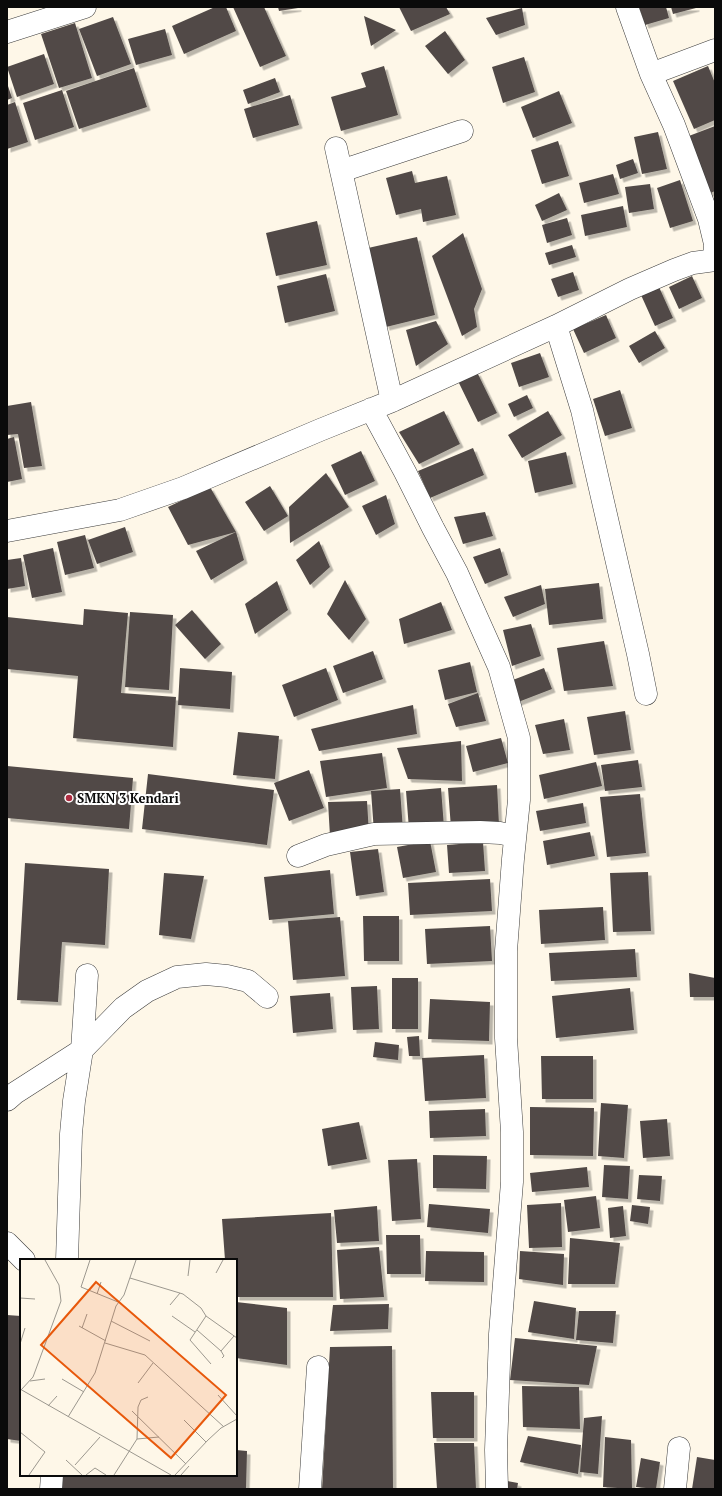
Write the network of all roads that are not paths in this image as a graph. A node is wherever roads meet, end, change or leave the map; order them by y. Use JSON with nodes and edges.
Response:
{"nodes":[{"id":1,"x":85,"y":7,"type":"edge"},
{"id":2,"x":627,"y":7,"type":"edge"},
{"id":3,"x":7,"y":32,"type":"edge"},
{"id":4,"x":715,"y":50,"type":"edge"},
{"id":5,"x":651,"y":74,"type":"junction"},
{"id":6,"x":462,"y":131,"type":"dead end"},
{"id":7,"x":336,"y":148,"type":"dead end"},
{"id":8,"x":341,"y":171,"type":"junction"},
{"id":9,"x":715,"y":260,"type":"edge"},
{"id":10,"x":556,"y":326,"type":"junction"},
{"id":11,"x":392,"y":401,"type":"junction"},
{"id":12,"x":371,"y":409,"type":"junction"},
{"id":13,"x":7,"y":531,"type":"edge"},
{"id":14,"x":646,"y":694,"type":"dead end"},
{"id":15,"x":515,"y":836,"type":"junction"},
{"id":16,"x":298,"y":856,"type":"dead end"},
{"id":17,"x":87,"y":975,"type":"dead end"},
{"id":18,"x":267,"y":997,"type":"dead end"},
{"id":19,"x":82,"y":1050,"type":"junction"},
{"id":20,"x":7,"y":1100,"type":"edge"},
{"id":21,"x":7,"y":1243,"type":"edge"},
{"id":22,"x":23,"y":1259,"type":"edge"},
{"id":23,"x":67,"y":1259,"type":"edge"},
{"id":24,"x":318,"y":1367,"type":"dead end"},
{"id":25,"x":679,"y":1448,"type":"dead end"},
{"id":26,"x":52,"y":1476,"type":"edge"},
{"id":27,"x":51,"y":1489,"type":"edge"},
{"id":28,"x":310,"y":1489,"type":"edge"},
{"id":29,"x":497,"y":1489,"type":"edge"},
{"id":30,"x":674,"y":1489,"type":"edge"}],
"edges":[{"from":1,"to":3,"type":"street"},
{"from":2,"to":5,"type":"street"},
{"from":4,"to":5,"type":"street"},
{"from":5,"to":9,"type":"street"},
{"from":6,"to":8,"type":"street"},
{"from":7,"to":8,"type":"street"},
{"from":8,"to":11,"type":"street"},
{"from":9,"to":10,"type":"street"},
{"from":10,"to":11,"type":"street"},
{"from":10,"to":14,"type":"street"},
{"from":11,"to":12,"type":"street"},
{"from":12,"to":13,"type":"street"},
{"from":12,"to":15,"type":"street"},
{"from":15,"to":16,"type":"street"},
{"from":15,"to":29,"type":"street"},
{"from":17,"to":19,"type":"street"},
{"from":18,"to":19,"type":"street"},
{"from":19,"to":20,"type":"street"},
{"from":19,"to":23,"type":"street"},
{"from":21,"to":22,"type":"street"},
{"from":24,"to":28,"type":"street"},
{"from":25,"to":30,"type":"street"},
{"from":26,"to":27,"type":"street"}]}
